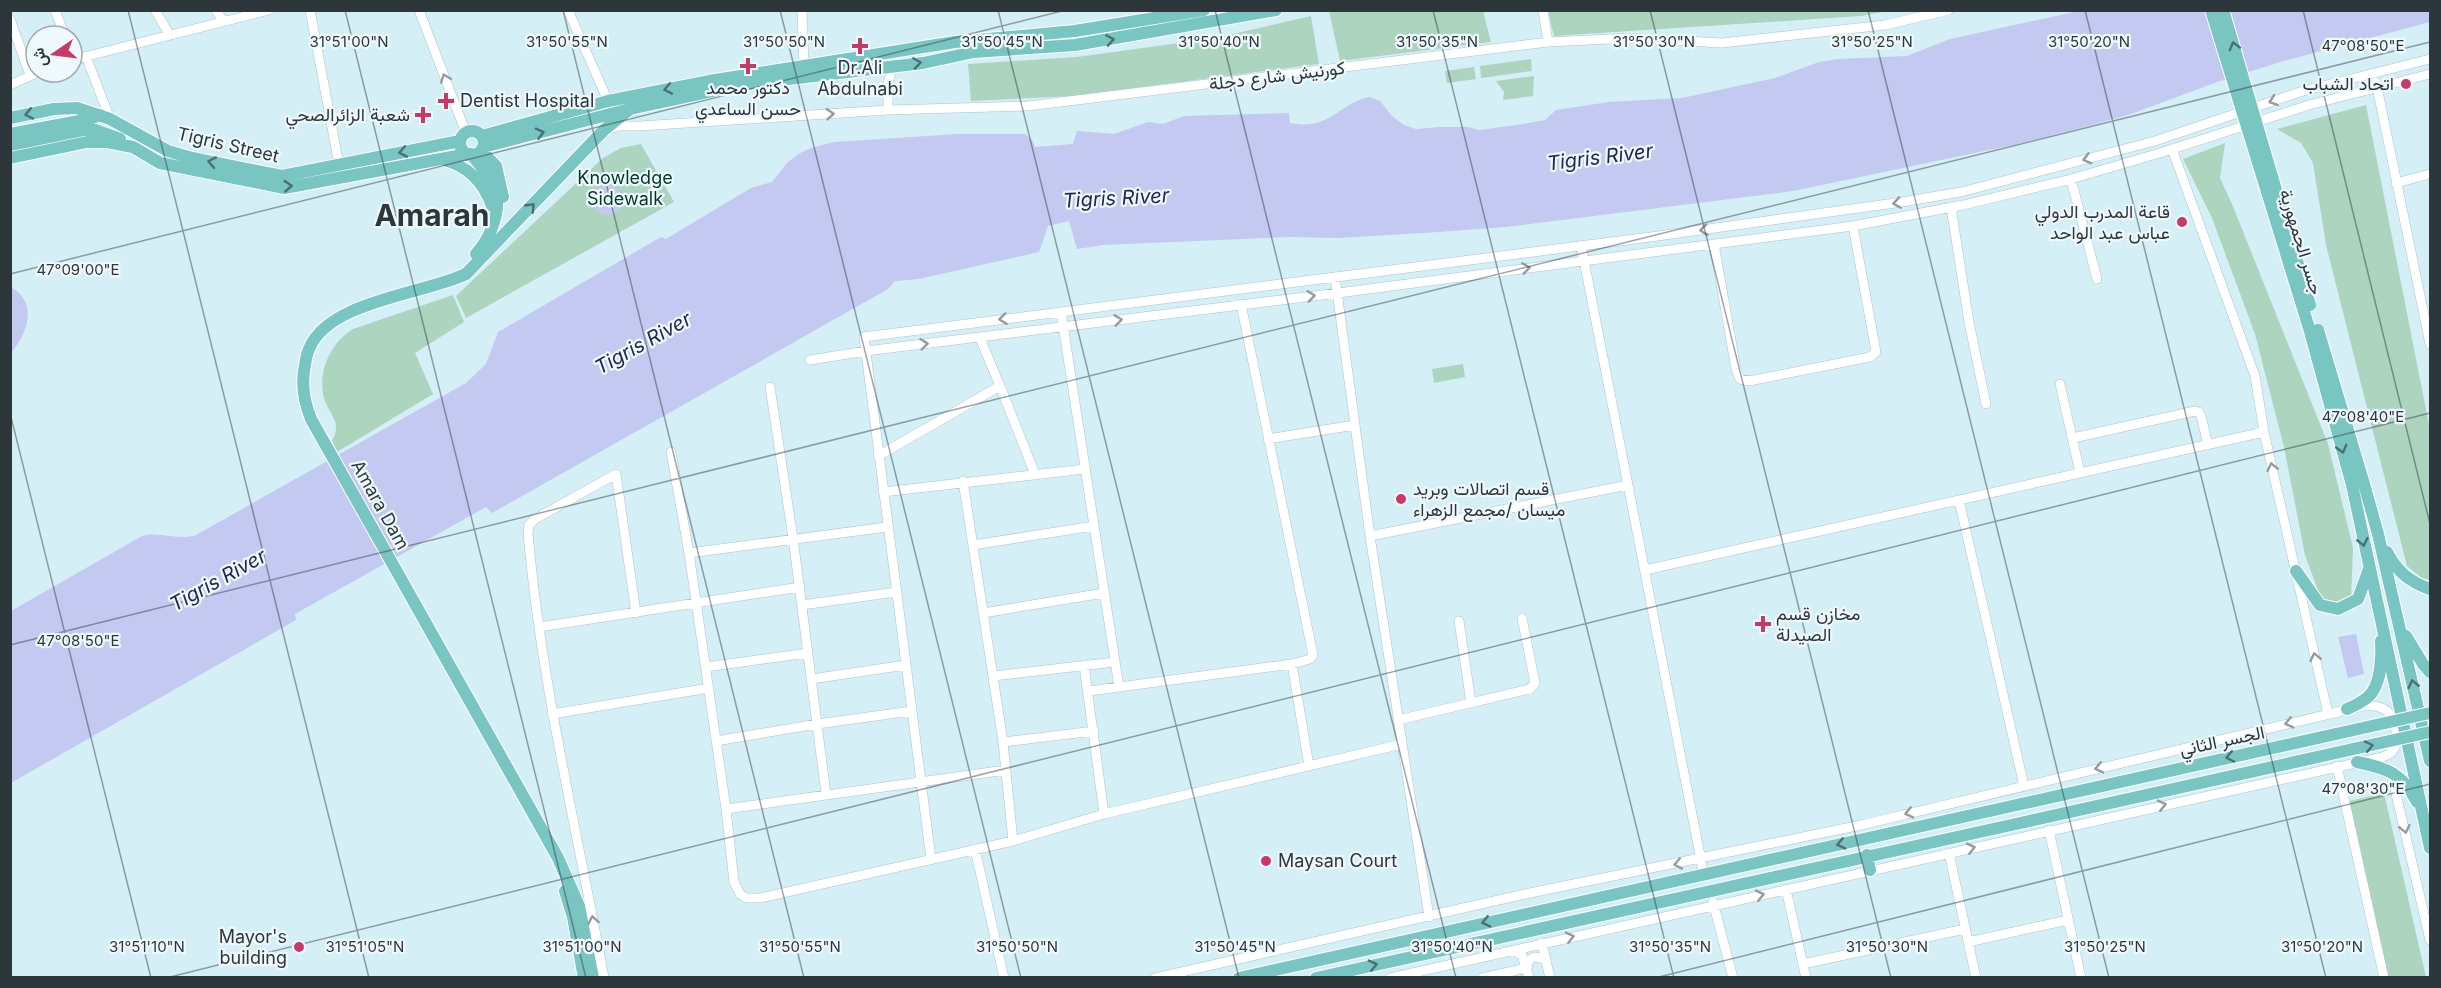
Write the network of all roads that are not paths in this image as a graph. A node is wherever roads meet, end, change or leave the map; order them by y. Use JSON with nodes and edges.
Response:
{"nodes":[{"id":1,"x":155,"y":10,"type":"edge"},
{"id":2,"x":216,"y":10,"type":"edge"},
{"id":3,"x":269,"y":10,"type":"edge"},
{"id":4,"x":310,"y":10,"type":"edge"},
{"id":5,"x":419,"y":10,"type":"edge"},
{"id":6,"x":568,"y":10,"type":"edge"},
{"id":7,"x":802,"y":10,"type":"edge"},
{"id":8,"x":1204,"y":10,"type":"edge"},
{"id":9,"x":1276,"y":10,"type":"edge"},
{"id":10,"x":1543,"y":10,"type":"edge"},
{"id":11,"x":1949,"y":10,"type":"edge"},
{"id":12,"x":2211,"y":10,"type":"edge"},
{"id":13,"x":2223,"y":10,"type":"edge"},
{"id":14,"x":10,"y":19,"type":"edge"},
{"id":15,"x":222,"y":21,"type":"junction"},
{"id":16,"x":168,"y":34,"type":"junction"},
{"id":17,"x":1548,"y":42,"type":"junction"},
{"id":18,"x":24,"y":51,"type":"edge"},
{"id":19,"x":86,"y":56,"type":"joint"},
{"id":20,"x":2430,"y":59,"type":"edge"},
{"id":21,"x":804,"y":66,"type":"junction"},
{"id":22,"x":893,"y":66,"type":"junction"},
{"id":23,"x":2374,"y":74,"type":"junction"},
{"id":24,"x":2430,"y":74,"type":"edge"},
{"id":25,"x":24,"y":79,"type":"edge"},
{"id":26,"x":10,"y":85,"type":"edge"},
{"id":27,"x":2377,"y":88,"type":"junction"},
{"id":28,"x":608,"y":100,"type":"junction"},
{"id":29,"x":630,"y":110,"type":"junction"},
{"id":30,"x":888,"y":110,"type":"junction"},
{"id":31,"x":105,"y":117,"type":"junction"},
{"id":32,"x":10,"y":118,"type":"edge"},
{"id":33,"x":75,"y":126,"type":"junction"},
{"id":34,"x":604,"y":130,"type":"junction"},
{"id":35,"x":10,"y":134,"type":"edge"},
{"id":36,"x":463,"y":137,"type":"junction"},
{"id":37,"x":10,"y":145,"type":"edge"},
{"id":38,"x":133,"y":147,"type":"junction"},
{"id":39,"x":477,"y":148,"type":"junction"},
{"id":40,"x":2172,"y":149,"type":"junction"},
{"id":41,"x":10,"y":158,"type":"edge"},
{"id":42,"x":440,"y":159,"type":"junction"},
{"id":43,"x":339,"y":165,"type":"junction"},
{"id":44,"x":2430,"y":174,"type":"edge"},
{"id":45,"x":2071,"y":179,"type":"junction"},
{"id":46,"x":2396,"y":183,"type":"junction"},
{"id":47,"x":1951,"y":207,"type":"junction"},
{"id":48,"x":495,"y":213,"type":"junction"},
{"id":49,"x":1853,"y":226,"type":"junction"},
{"id":50,"x":1714,"y":244,"type":"junction"},
{"id":51,"x":1581,"y":245,"type":"junction"},
{"id":52,"x":488,"y":247,"type":"junction"},
{"id":53,"x":1495,"y":256,"type":"junction"},
{"id":54,"x":1584,"y":260,"type":"junction"},
{"id":55,"x":1497,"y":272,"type":"junction"},
{"id":56,"x":1335,"y":277,"type":"junction"},
{"id":57,"x":2097,"y":279,"type":"dead end"},
{"id":58,"x":1338,"y":293,"type":"junction"},
{"id":59,"x":1241,"y":304,"type":"junction"},
{"id":60,"x":2427,"y":310,"type":"edge"},
{"id":61,"x":1061,"y":312,"type":"junction"},
{"id":62,"x":1063,"y":327,"type":"junction"},
{"id":63,"x":2429,"y":328,"type":"edge"},
{"id":64,"x":980,"y":338,"type":"junction"},
{"id":65,"x":2430,"y":344,"type":"edge"},
{"id":66,"x":866,"y":351,"type":"junction"},
{"id":67,"x":810,"y":360,"type":"dead end"},
{"id":68,"x":2060,"y":384,"type":"dead end"},
{"id":69,"x":1000,"y":386,"type":"junction"},
{"id":70,"x":770,"y":387,"type":"dead end"},
{"id":71,"x":1986,"y":404,"type":"dead end"},
{"id":72,"x":1355,"y":425,"type":"junction"},
{"id":73,"x":2264,"y":432,"type":"junction"},
{"id":74,"x":2073,"y":438,"type":"junction"},
{"id":75,"x":1268,"y":439,"type":"junction"},
{"id":76,"x":2208,"y":445,"type":"junction"},
{"id":77,"x":671,"y":452,"type":"dead end"},
{"id":78,"x":878,"y":456,"type":"junction"},
{"id":79,"x":1085,"y":469,"type":"junction"},
{"id":80,"x":2080,"y":473,"type":"junction"},
{"id":81,"x":1035,"y":474,"type":"junction"},
{"id":82,"x":963,"y":481,"type":"junction"},
{"id":83,"x":2358,"y":484,"type":"junction"},
{"id":84,"x":1628,"y":485,"type":"junction"},
{"id":85,"x":883,"y":492,"type":"junction"},
{"id":86,"x":1959,"y":500,"type":"junction"},
{"id":87,"x":887,"y":526,"type":"junction"},
{"id":88,"x":1094,"y":526,"type":"junction"},
{"id":89,"x":2378,"y":534,"type":"junction"},
{"id":90,"x":1370,"y":536,"type":"junction"},
{"id":91,"x":793,"y":538,"type":"junction"},
{"id":92,"x":973,"y":545,"type":"junction"},
{"id":93,"x":689,"y":553,"type":"junction"},
{"id":94,"x":2369,"y":568,"type":"junction"},
{"id":95,"x":1645,"y":570,"type":"junction"},
{"id":96,"x":2296,"y":571,"type":"junction"},
{"id":97,"x":800,"y":587,"type":"junction"},
{"id":98,"x":2430,"y":589,"type":"edge"},
{"id":99,"x":896,"y":592,"type":"junction"},
{"id":100,"x":1104,"y":593,"type":"junction"},
{"id":101,"x":697,"y":603,"type":"junction"},
{"id":102,"x":802,"y":605,"type":"junction"},
{"id":103,"x":636,"y":613,"type":"junction"},
{"id":104,"x":983,"y":613,"type":"junction"},
{"id":105,"x":2380,"y":613,"type":"junction"},
{"id":106,"x":1522,"y":618,"type":"dead end"},
{"id":107,"x":1459,"y":621,"type":"dead end"},
{"id":108,"x":2399,"y":622,"type":"junction"},
{"id":109,"x":539,"y":627,"type":"junction"},
{"id":110,"x":808,"y":652,"type":"junction"},
{"id":111,"x":1115,"y":662,"type":"junction"},
{"id":112,"x":906,"y":664,"type":"junction"},
{"id":113,"x":1292,"y":664,"type":"junction"},
{"id":114,"x":1084,"y":665,"type":"junction"},
{"id":115,"x":706,"y":667,"type":"junction"},
{"id":116,"x":2430,"y":672,"type":"edge"},
{"id":117,"x":993,"y":676,"type":"junction"},
{"id":118,"x":812,"y":679,"type":"junction"},
{"id":119,"x":1119,"y":687,"type":"junction"},
{"id":120,"x":709,"y":688,"type":"junction"},
{"id":121,"x":1089,"y":691,"type":"junction"},
{"id":122,"x":1471,"y":703,"type":"junction"},
{"id":123,"x":2347,"y":710,"type":"junction"},
{"id":124,"x":912,"y":711,"type":"junction"},
{"id":125,"x":2430,"y":713,"type":"edge"},
{"id":126,"x":552,"y":714,"type":"junction"},
{"id":127,"x":2328,"y":714,"type":"junction"},
{"id":128,"x":1398,"y":720,"type":"junction"},
{"id":129,"x":817,"y":724,"type":"junction"},
{"id":130,"x":1094,"y":731,"type":"junction"},
{"id":131,"x":2430,"y":732,"type":"edge"},
{"id":132,"x":716,"y":741,"type":"junction"},
{"id":133,"x":1003,"y":742,"type":"junction"},
{"id":134,"x":1402,"y":744,"type":"junction"},
{"id":135,"x":2430,"y":761,"type":"edge"},
{"id":136,"x":2356,"y":762,"type":"junction"},
{"id":137,"x":1309,"y":766,"type":"junction"},
{"id":138,"x":2337,"y":766,"type":"junction"},
{"id":139,"x":1006,"y":770,"type":"junction"},
{"id":140,"x":2391,"y":772,"type":"junction"},
{"id":141,"x":922,"y":781,"type":"junction"},
{"id":142,"x":2024,"y":786,"type":"junction"},
{"id":143,"x":826,"y":794,"type":"junction"},
{"id":144,"x":726,"y":809,"type":"junction"},
{"id":145,"x":2422,"y":810,"type":"junction"},
{"id":146,"x":1104,"y":814,"type":"junction"},
{"id":147,"x":1861,"y":825,"type":"junction"},
{"id":148,"x":2049,"y":830,"type":"junction"},
{"id":149,"x":1865,"y":838,"type":"junction"},
{"id":150,"x":1013,"y":841,"type":"junction"},
{"id":151,"x":2430,"y":848,"type":"edge"},
{"id":152,"x":975,"y":849,"type":"junction"},
{"id":153,"x":1949,"y":853,"type":"junction"},
{"id":154,"x":1867,"y":855,"type":"junction"},
{"id":155,"x":555,"y":859,"type":"junction"},
{"id":156,"x":931,"y":859,"type":"junction"},
{"id":157,"x":1701,"y":859,"type":"junction"},
{"id":158,"x":1870,"y":870,"type":"junction"},
{"id":159,"x":1704,"y":876,"type":"junction"},
{"id":160,"x":1786,"y":889,"type":"junction"},
{"id":161,"x":1710,"y":890,"type":"junction"},
{"id":162,"x":1714,"y":905,"type":"junction"},
{"id":163,"x":1429,"y":917,"type":"junction"},
{"id":164,"x":2068,"y":920,"type":"junction"},
{"id":165,"x":1965,"y":929,"type":"junction"},
{"id":166,"x":2430,"y":940,"type":"edge"},
{"id":167,"x":1968,"y":942,"type":"junction"},
{"id":168,"x":1542,"y":943,"type":"junction"},
{"id":169,"x":1513,"y":950,"type":"junction"},
{"id":170,"x":1546,"y":959,"type":"junction"},
{"id":171,"x":1803,"y":964,"type":"junction"},
{"id":172,"x":1528,"y":973,"type":"edge"},
{"id":173,"x":1516,"y":974,"type":"edge"},
{"id":174,"x":584,"y":978,"type":"edge"},
{"id":175,"x":593,"y":978,"type":"edge"},
{"id":176,"x":604,"y":978,"type":"edge"},
{"id":177,"x":1004,"y":978,"type":"edge"},
{"id":178,"x":1155,"y":978,"type":"edge"},
{"id":179,"x":1239,"y":978,"type":"edge"},
{"id":180,"x":1316,"y":978,"type":"edge"},
{"id":181,"x":1390,"y":978,"type":"edge"},
{"id":182,"x":1482,"y":978,"type":"edge"},
{"id":183,"x":1550,"y":978,"type":"edge"},
{"id":184,"x":1733,"y":978,"type":"edge"},
{"id":185,"x":1806,"y":978,"type":"edge"},
{"id":186,"x":1976,"y":978,"type":"edge"},
{"id":187,"x":2081,"y":978,"type":"edge"},
{"id":188,"x":2384,"y":978,"type":"edge"}],
"edges":[{"from":1,"to":16,"type":"street"},
{"from":2,"to":15,"type":"street"},
{"from":3,"to":15,"type":"street"},
{"from":4,"to":43,"type":"street"},
{"from":36,"to":5,"type":"street","one_way":true},
{"from":6,"to":28,"type":"street"},
{"from":7,"to":21,"type":"street"},
{"from":8,"to":21,"type":"main road","name":"Tigris Street"},
{"from":22,"to":9,"type":"main road","name":"Tigris Street","one_way":true},
{"from":10,"to":17,"type":"street"},
{"from":11,"to":17,"type":"street","name":"كورنيش شارع دجلة"},
{"from":12,"to":83,"type":"main road","name":"جسر الجمهورية","one_way":true,"bridge":true},
{"from":83,"to":13,"type":"main road","name":"جسر الجمهورية","one_way":true,"bridge":true},
{"from":14,"to":18,"type":"street"},
{"from":15,"to":16,"type":"street"},
{"from":16,"to":19,"type":"street"},
{"from":17,"to":30,"type":"street","name":"كورنيش شارع دجلة"},
{"from":19,"to":31,"type":"street"},
{"from":20,"to":23,"type":"street"},
{"from":21,"to":28,"type":"main road","name":"Tigris Street","one_way":true},
{"from":22,"to":29,"type":"main road","name":"Tigris Street"},
{"from":22,"to":30,"type":"street"},
{"from":23,"to":27,"type":"street"},
{"from":23,"to":51,"type":"street","one_way":true},
{"from":24,"to":27,"type":"street"},
{"from":25,"to":26,"type":"street"},
{"from":27,"to":40,"type":"street"},
{"from":27,"to":46,"type":"street"},
{"from":28,"to":39,"type":"main road","name":"Tigris Street"},
{"from":29,"to":34,"type":"main road","name":"Amara Dam"},
{"from":39,"to":29,"type":"main road","name":"Tigris Street","one_way":true},
{"from":34,"to":30,"type":"street","name":"كورنيش شارع دجلة","one_way":true},
{"from":31,"to":32,"type":"main road","name":"Tigris Street","one_way":true},
{"from":31,"to":33,"type":"main road"},
{"from":43,"to":31,"type":"main road","name":"Tigris Street","one_way":true},
{"from":33,"to":35,"type":"main road"},
{"from":33,"to":37,"type":"main road"},
{"from":33,"to":38,"type":"main road","name":"Tigris Street"},
{"from":52,"to":34,"type":"main road","name":"Amara Dam","one_way":true},
{"from":36,"to":39,"type":"main road"},
{"from":36,"to":39,"type":"main road"},
{"from":36,"to":43,"type":"main road","name":"Tigris Street","one_way":true},
{"from":38,"to":41,"type":"main road","name":"Tigris Street"},
{"from":38,"to":42,"type":"main road","name":"Tigris Street","one_way":true},
{"from":39,"to":42,"type":"main road","name":"Tigris Street"},
{"from":39,"to":48,"type":"main road"},
{"from":39,"to":52,"type":"main road"},
{"from":40,"to":45,"type":"street"},
{"from":40,"to":73,"type":"street"},
{"from":42,"to":48,"type":"main road"},
{"from":44,"to":46,"type":"street"},
{"from":45,"to":47,"type":"street"},
{"from":45,"to":57,"type":"street"},
{"from":46,"to":60,"type":"street"},
{"from":47,"to":49,"type":"street"},
{"from":47,"to":71,"type":"street"},
{"from":48,"to":52,"type":"main road"},
{"from":49,"to":50,"type":"street"},
{"from":49,"to":50,"type":"street"},
{"from":50,"to":54,"type":"street"},
{"from":51,"to":53,"type":"street"},
{"from":51,"to":54,"type":"street"},
{"from":52,"to":155,"type":"main road","name":"Amara Dam"},
{"from":53,"to":55,"type":"street"},
{"from":53,"to":56,"type":"street"},
{"from":55,"to":54,"type":"street","one_way":true},
{"from":54,"to":84,"type":"street"},
{"from":55,"to":58,"type":"street"},
{"from":56,"to":58,"type":"street"},
{"from":56,"to":61,"type":"street"},
{"from":59,"to":58,"type":"street","one_way":true},
{"from":58,"to":72,"type":"street"},
{"from":62,"to":59,"type":"street","one_way":true},
{"from":59,"to":75,"type":"street"},
{"from":60,"to":63,"type":"street"},
{"from":61,"to":62,"type":"street"},
{"from":61,"to":66,"type":"street","one_way":true},
{"from":62,"to":64,"type":"street"},
{"from":62,"to":79,"type":"street"},
{"from":63,"to":65,"type":"street"},
{"from":66,"to":64,"type":"street","one_way":true},
{"from":64,"to":69,"type":"street"},
{"from":66,"to":67,"type":"street"},
{"from":66,"to":78,"type":"street"},
{"from":68,"to":74,"type":"street"},
{"from":69,"to":78,"type":"street"},
{"from":69,"to":81,"type":"street"},
{"from":70,"to":91,"type":"street"},
{"from":72,"to":75,"type":"street"},
{"from":72,"to":90,"type":"street"},
{"from":73,"to":76,"type":"street"},
{"from":96,"to":73,"type":"street","one_way":true},
{"from":74,"to":76,"type":"street"},
{"from":74,"to":80,"type":"street"},
{"from":75,"to":113,"type":"street"},
{"from":76,"to":80,"type":"street"},
{"from":77,"to":93,"type":"street"},
{"from":78,"to":85,"type":"street"},
{"from":79,"to":81,"type":"street"},
{"from":79,"to":88,"type":"street"},
{"from":80,"to":86,"type":"street"},
{"from":81,"to":82,"type":"street"},
{"from":82,"to":85,"type":"street"},
{"from":82,"to":92,"type":"street"},
{"from":83,"to":89,"type":"main road"},
{"from":83,"to":94,"type":"main road","one_way":true},
{"from":84,"to":90,"type":"street"},
{"from":84,"to":95,"type":"street"},
{"from":85,"to":87,"type":"street"},
{"from":86,"to":95,"type":"street"},
{"from":86,"to":142,"type":"street"},
{"from":87,"to":91,"type":"street"},
{"from":87,"to":99,"type":"street"},
{"from":88,"to":92,"type":"street"},
{"from":88,"to":100,"type":"street"},
{"from":89,"to":98,"type":"main road"},
{"from":89,"to":108,"type":"main road"},
{"from":90,"to":128,"type":"street"},
{"from":91,"to":93,"type":"street"},
{"from":91,"to":97,"type":"street"},
{"from":92,"to":104,"type":"street"},
{"from":93,"to":101,"type":"street"},
{"from":94,"to":96,"type":"main road"},
{"from":94,"to":105,"type":"main road"},
{"from":95,"to":157,"type":"street"},
{"from":127,"to":96,"type":"street","one_way":true},
{"from":97,"to":101,"type":"street"},
{"from":97,"to":102,"type":"street"},
{"from":99,"to":102,"type":"street"},
{"from":99,"to":112,"type":"street"},
{"from":100,"to":104,"type":"street"},
{"from":100,"to":111,"type":"street"},
{"from":101,"to":103,"type":"street"},
{"from":101,"to":115,"type":"street"},
{"from":102,"to":110,"type":"street"},
{"from":103,"to":109,"type":"street"},
{"from":103,"to":109,"type":"street"},
{"from":104,"to":117,"type":"street"},
{"from":105,"to":123,"type":"main road"},
{"from":105,"to":145,"type":"main road"},
{"from":106,"to":122,"type":"street"},
{"from":107,"to":122,"type":"street"},
{"from":108,"to":116,"type":"main road"},
{"from":135,"to":108,"type":"main road","one_way":true},
{"from":109,"to":126,"type":"street"},
{"from":110,"to":115,"type":"street"},
{"from":110,"to":118,"type":"street"},
{"from":111,"to":114,"type":"street"},
{"from":111,"to":119,"type":"street"},
{"from":112,"to":118,"type":"street"},
{"from":112,"to":124,"type":"street"},
{"from":113,"to":119,"type":"street"},
{"from":113,"to":137,"type":"street"},
{"from":114,"to":117,"type":"street"},
{"from":114,"to":121,"type":"street"},
{"from":115,"to":120,"type":"street"},
{"from":117,"to":133,"type":"street"},
{"from":118,"to":129,"type":"street"},
{"from":119,"to":121,"type":"street"},
{"from":120,"to":126,"type":"street"},
{"from":120,"to":132,"type":"street"},
{"from":121,"to":130,"type":"street"},
{"from":122,"to":128,"type":"street"},
{"from":123,"to":127,"type":"street"},
{"from":123,"to":136,"type":"street"},
{"from":124,"to":129,"type":"street"},
{"from":124,"to":141,"type":"street"},
{"from":125,"to":149,"type":"main road","name":"الجسر الثاني","one_way":true,"bridge":true},
{"from":176,"to":126,"type":"street","one_way":true},
{"from":127,"to":142,"type":"street","one_way":true},
{"from":128,"to":134,"type":"street"},
{"from":129,"to":132,"type":"street"},
{"from":129,"to":143,"type":"street"},
{"from":130,"to":133,"type":"street"},
{"from":130,"to":146,"type":"street"},
{"from":154,"to":131,"type":"main road","name":"الجسر الثاني","one_way":true,"bridge":true},
{"from":132,"to":144,"type":"street"},
{"from":133,"to":139,"type":"street"},
{"from":134,"to":137,"type":"street"},
{"from":134,"to":163,"type":"street"},
{"from":136,"to":138,"type":"street"},
{"from":136,"to":140,"type":"main road"},
{"from":137,"to":146,"type":"street"},
{"from":148,"to":138,"type":"street","one_way":true},
{"from":138,"to":188,"type":"street"},
{"from":139,"to":141,"type":"street"},
{"from":139,"to":150,"type":"street"},
{"from":140,"to":145,"type":"main road"},
{"from":140,"to":166,"type":"street","one_way":true},
{"from":141,"to":143,"type":"street"},
{"from":141,"to":156,"type":"street"},
{"from":142,"to":147,"type":"street","one_way":true},
{"from":143,"to":144,"type":"street"},
{"from":144,"to":156,"type":"street"},
{"from":145,"to":151,"type":"main road"},
{"from":146,"to":150,"type":"street"},
{"from":147,"to":149,"type":"main road"},
{"from":147,"to":157,"type":"street"},
{"from":153,"to":148,"type":"street","one_way":true},
{"from":148,"to":164,"type":"street"},
{"from":149,"to":159,"type":"main road","name":"الجسر الثاني","one_way":true},
{"from":150,"to":152,"type":"street"},
{"from":152,"to":156,"type":"street"},
{"from":152,"to":177,"type":"street"},
{"from":153,"to":158,"type":"street"},
{"from":153,"to":165,"type":"street"},
{"from":154,"to":158,"type":"main road"},
{"from":154,"to":161,"type":"main road","name":"الجسر الثاني"},
{"from":155,"to":174,"type":"main road"},
{"from":155,"to":175,"type":"main road"},
{"from":157,"to":159,"type":"street"},
{"from":157,"to":163,"type":"street","one_way":true},
{"from":158,"to":160,"type":"street"},
{"from":159,"to":179,"type":"main road","name":"الجسر الثاني","one_way":true},
{"from":162,"to":160,"type":"street","one_way":true},
{"from":160,"to":171,"type":"street"},
{"from":161,"to":162,"type":"street"},
{"from":180,"to":161,"type":"main road","name":"الجسر الثاني","one_way":true},
{"from":168,"to":162,"type":"street","one_way":true},
{"from":162,"to":184,"type":"street"},
{"from":163,"to":178,"type":"street"},
{"from":164,"to":167,"type":"street"},
{"from":164,"to":187,"type":"street"},
{"from":165,"to":167,"type":"street"},
{"from":165,"to":171,"type":"street"},
{"from":167,"to":186,"type":"street"},
{"from":168,"to":169,"type":"street"},
{"from":168,"to":170,"type":"street"},
{"from":169,"to":172,"type":"street"},
{"from":169,"to":181,"type":"street"},
{"from":170,"to":172,"type":"street"},
{"from":170,"to":183,"type":"street"},
{"from":171,"to":185,"type":"street"},
{"from":172,"to":173,"type":"street"},
{"from":173,"to":182,"type":"street"}]}
